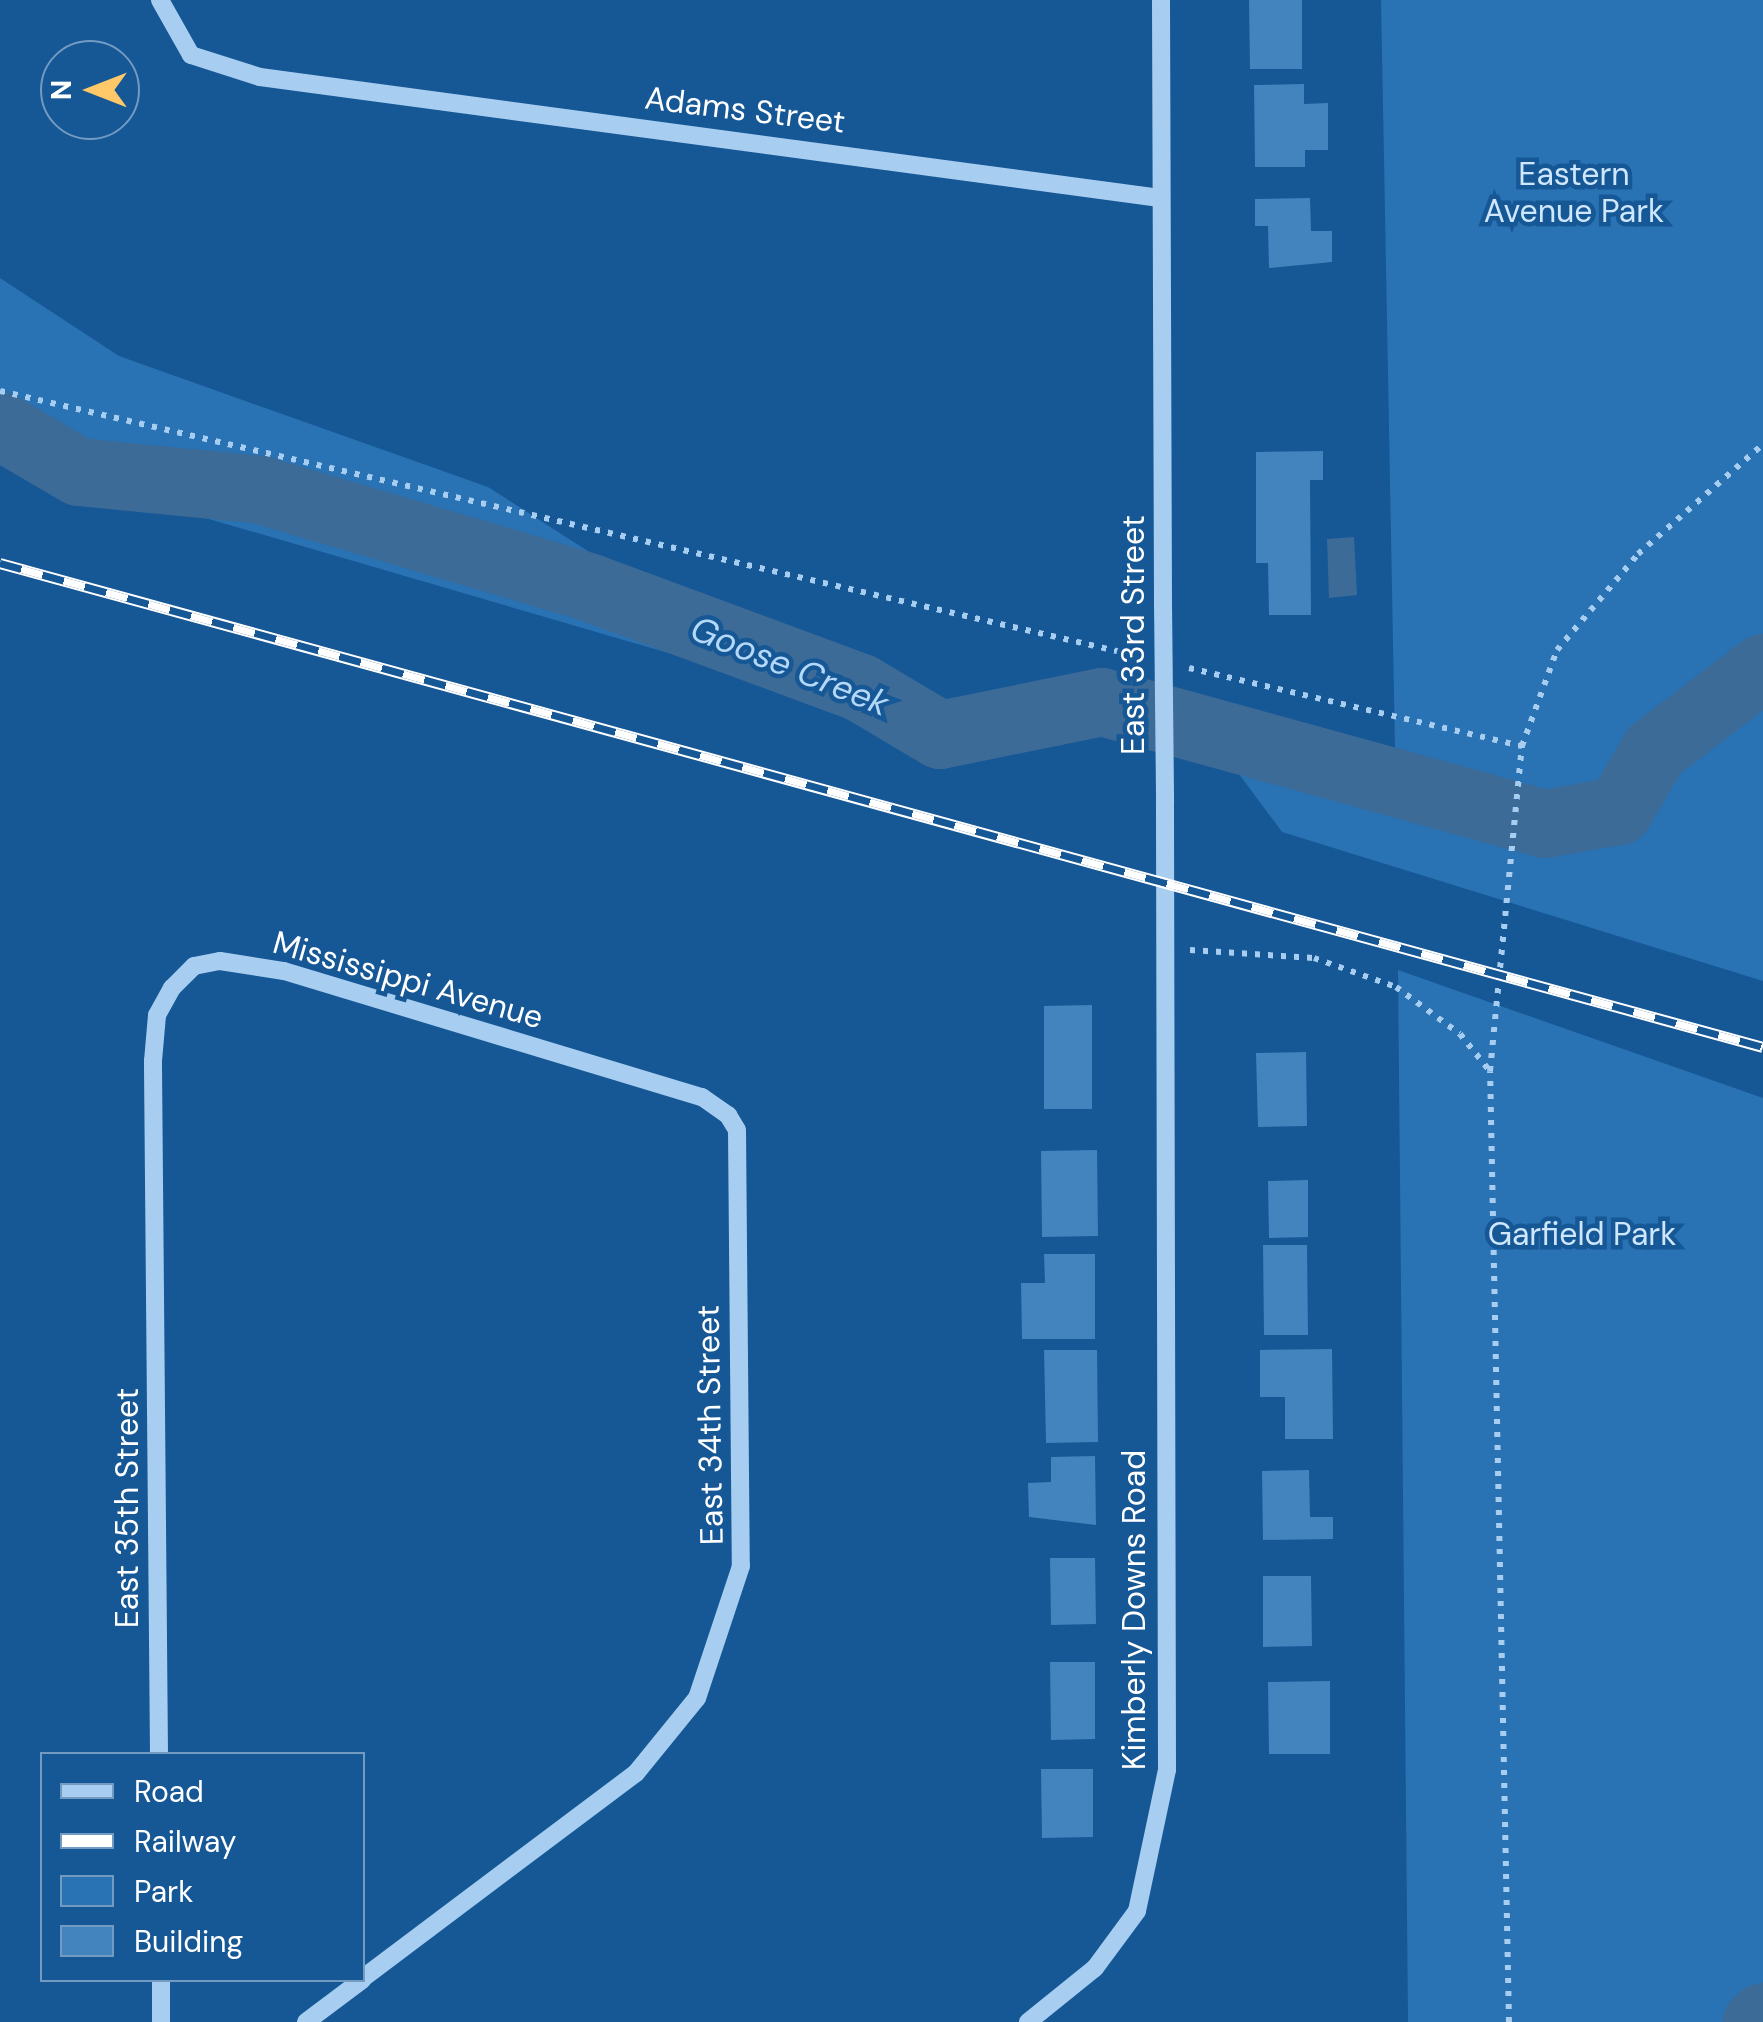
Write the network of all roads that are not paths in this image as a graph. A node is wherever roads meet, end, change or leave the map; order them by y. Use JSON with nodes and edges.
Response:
{"nodes":[{"id":1,"x":160,"y":0,"type":"edge"},
{"id":2,"x":1161,"y":0,"type":"edge"},
{"id":3,"x":1160,"y":198,"type":"junction"},
{"id":4,"x":614,"y":1070,"type":"joint"},
{"id":5,"x":155,"y":1262,"type":"joint"},
{"id":6,"x":1164,"y":1268,"type":"joint"},
{"id":7,"x":159,"y":1752,"type":"edge"},
{"id":8,"x":365,"y":1977,"type":"edge"},
{"id":9,"x":161,"y":1982,"type":"edge"},
{"id":10,"x":358,"y":1982,"type":"edge"},
{"id":11,"x":162,"y":2022,"type":"edge"},
{"id":12,"x":306,"y":2022,"type":"edge"},
{"id":13,"x":1028,"y":2022,"type":"edge"}],
"edges":[{"from":1,"to":3,"type":"street","name":"Adams Street"},
{"from":2,"to":3,"type":"street","name":"East 33rd Street"},
{"from":3,"to":6,"type":"street","name":"East 33rd Street","bridge":true},
{"from":4,"to":5,"type":"street","name":"Mississippi Avenue"},
{"from":4,"to":8,"type":"street","name":"East 34th Street"},
{"from":5,"to":7,"type":"street","name":"East 35th Street"},
{"from":6,"to":13,"type":"street","name":"Kimberly Downs Road"},
{"from":9,"to":11,"type":"street"},
{"from":10,"to":12,"type":"street","name":"East 34th Street"}]}
